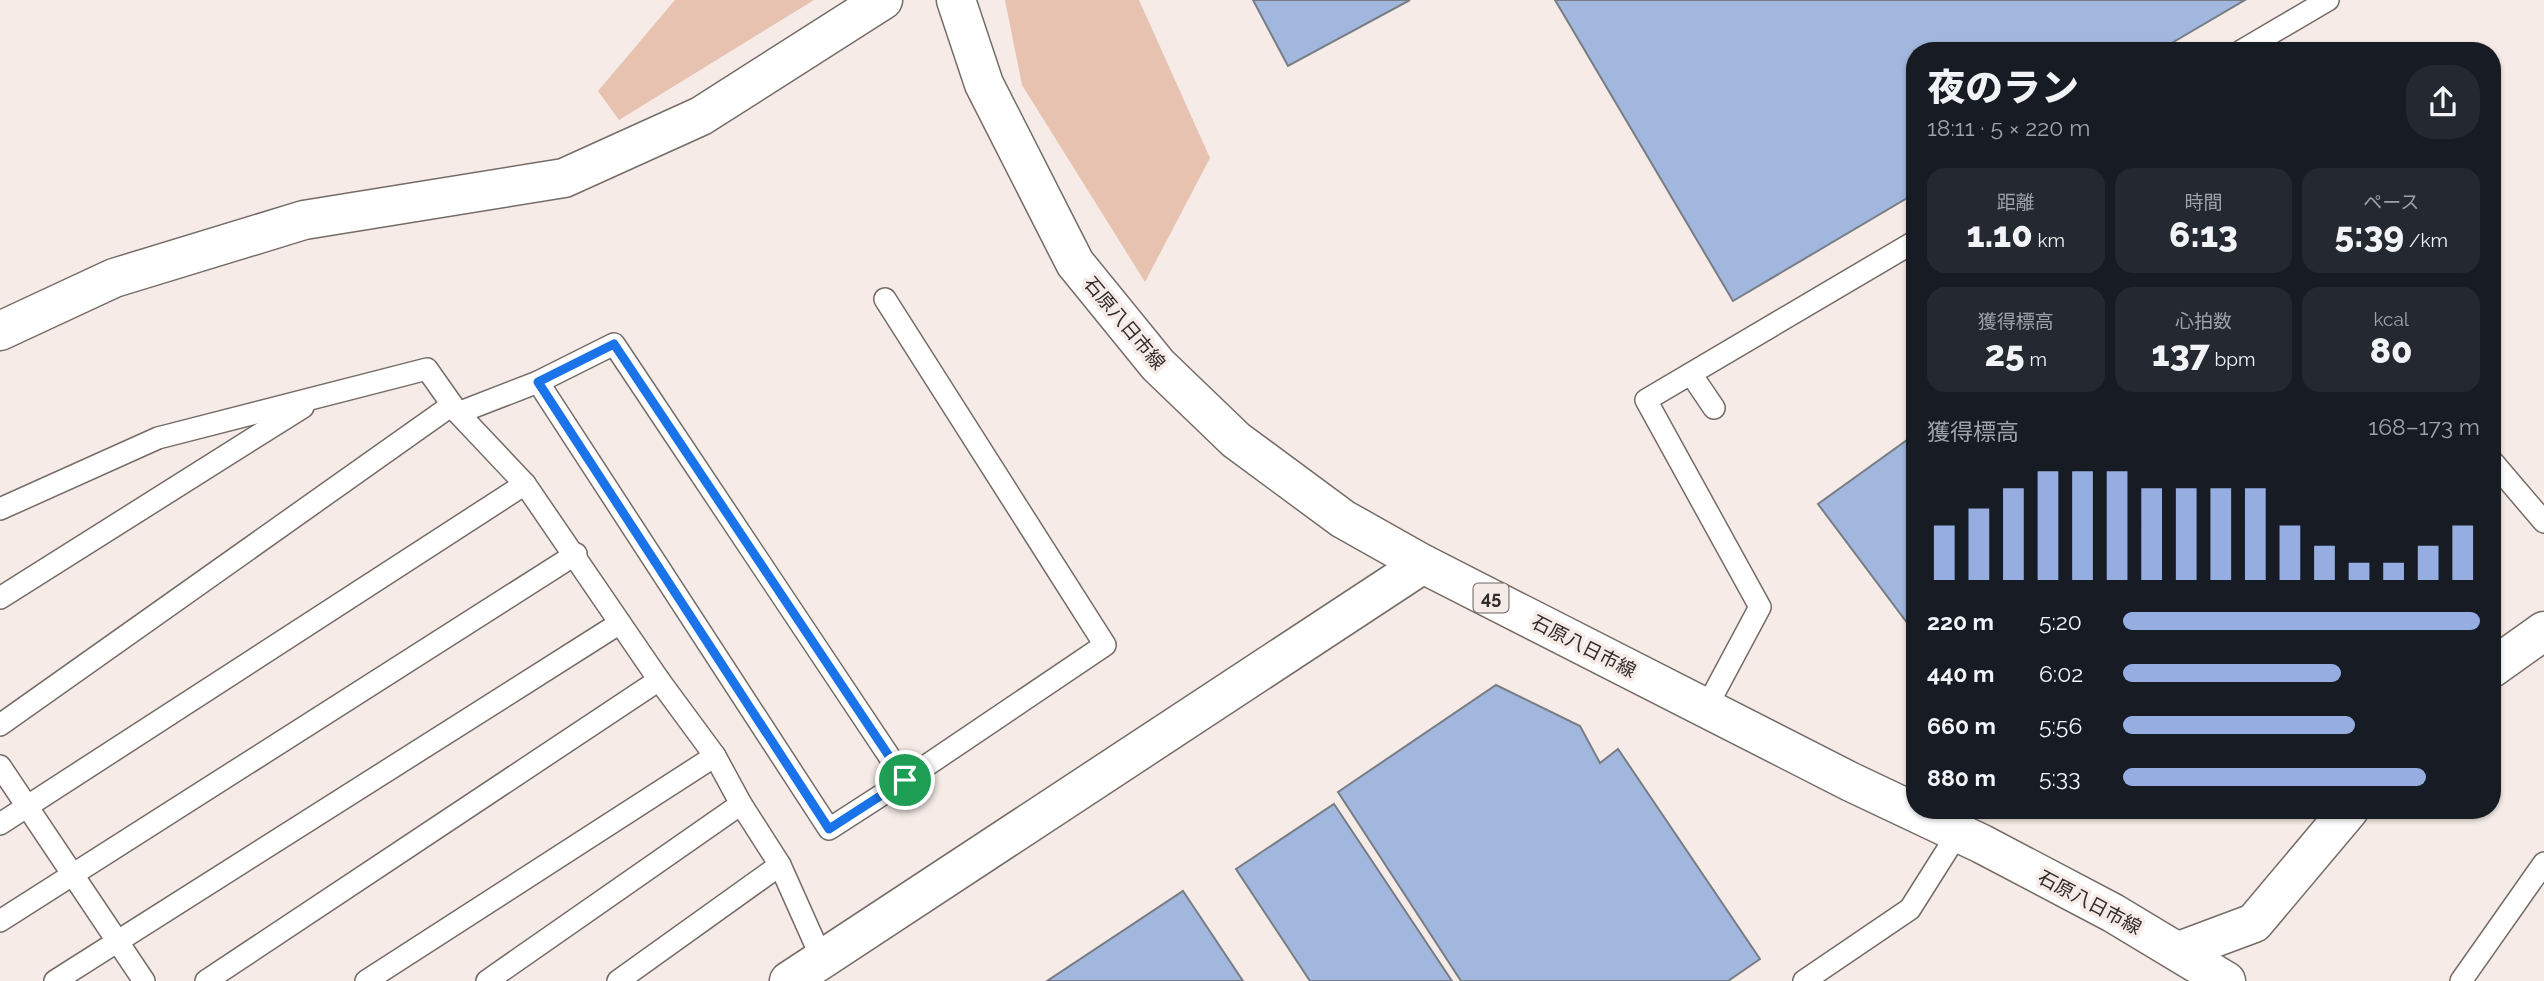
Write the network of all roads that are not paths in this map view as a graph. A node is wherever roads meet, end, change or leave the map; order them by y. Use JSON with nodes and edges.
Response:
{"nodes":[{"id":1,"x":883,"y":0,"type":"edge"},
{"id":2,"x":956,"y":0,"type":"edge"},
{"id":3,"x":2328,"y":0,"type":"edge"},
{"id":4,"x":2256,"y":42,"type":"edge"},
{"id":5,"x":1906,"y":247,"type":"edge"},
{"id":6,"x":885,"y":299,"type":"dead end"},
{"id":7,"x":0,"y":331,"type":"edge"},
{"id":8,"x":1691,"y":373,"type":"junction"},
{"id":9,"x":538,"y":382,"type":"junction"},
{"id":10,"x":319,"y":397,"type":"junction"},
{"id":11,"x":1714,"y":408,"type":"dead end"},
{"id":12,"x":455,"y":409,"type":"junction"},
{"id":13,"x":2501,"y":472,"type":"edge"},
{"id":14,"x":525,"y":484,"type":"junction"},
{"id":15,"x":0,"y":509,"type":"edge"},
{"id":16,"x":2544,"y":522,"type":"edge"},
{"id":17,"x":576,"y":554,"type":"junction"},
{"id":18,"x":1423,"y":564,"type":"junction"},
{"id":19,"x":0,"y":598,"type":"edge"},
{"id":20,"x":620,"y":623,"type":"junction"},
{"id":21,"x":2544,"y":631,"type":"edge"},
{"id":22,"x":2501,"y":662,"type":"edge"},
{"id":23,"x":659,"y":680,"type":"junction"},
{"id":24,"x":1706,"y":708,"type":"junction"},
{"id":25,"x":0,"y":725,"type":"edge"},
{"id":26,"x":715,"y":756,"type":"junction"},
{"id":27,"x":0,"y":766,"type":"edge"},
{"id":28,"x":905,"y":780,"type":"junction"},
{"id":29,"x":740,"y":804,"type":"junction"},
{"id":30,"x":27,"y":806,"type":"junction"},
{"id":31,"x":1906,"y":807,"type":"edge"},
{"id":32,"x":1930,"y":819,"type":"edge"},
{"id":33,"x":2341,"y":819,"type":"edge"},
{"id":34,"x":0,"y":824,"type":"edge"},
{"id":35,"x":1958,"y":833,"type":"junction"},
{"id":36,"x":2544,"y":863,"type":"edge"},
{"id":37,"x":780,"y":865,"type":"junction"},
{"id":38,"x":73,"y":875,"type":"junction"},
{"id":39,"x":0,"y":921,"type":"edge"},
{"id":40,"x":117,"y":940,"type":"junction"},
{"id":41,"x":2179,"y":951,"type":"junction"},
{"id":42,"x":822,"y":959,"type":"junction"},
{"id":43,"x":55,"y":981,"type":"edge"},
{"id":44,"x":144,"y":981,"type":"edge"},
{"id":45,"x":206,"y":981,"type":"edge"},
{"id":46,"x":366,"y":981,"type":"edge"},
{"id":47,"x":487,"y":981,"type":"edge"},
{"id":48,"x":618,"y":981,"type":"edge"},
{"id":49,"x":789,"y":981,"type":"edge"},
{"id":50,"x":1804,"y":981,"type":"edge"},
{"id":51,"x":2226,"y":981,"type":"edge"},
{"id":52,"x":2461,"y":981,"type":"edge"}],
"edges":[{"from":1,"to":7,"type":"street"},
{"from":2,"to":18,"type":"street","name":"石原八日市線","number":"45"},
{"from":3,"to":4,"type":"lane"},
{"from":5,"to":8,"type":"lane"},
{"from":6,"to":28,"type":"lane"},
{"from":8,"to":11,"type":"lane"},
{"from":8,"to":24,"type":"lane"},
{"from":9,"to":12,"type":"lane"},
{"from":9,"to":28,"type":"lane"},
{"from":9,"to":28,"type":"lane"},
{"from":10,"to":12,"type":"lane"},
{"from":10,"to":15,"type":"lane"},
{"from":10,"to":19,"type":"lane"},
{"from":12,"to":14,"type":"lane"},
{"from":12,"to":25,"type":"lane"},
{"from":13,"to":16,"type":"lane"},
{"from":14,"to":17,"type":"lane"},
{"from":14,"to":30,"type":"lane"},
{"from":17,"to":20,"type":"lane"},
{"from":17,"to":38,"type":"lane"},
{"from":18,"to":24,"type":"street","name":"石原八日市線","number":"45"},
{"from":18,"to":42,"type":"street"},
{"from":20,"to":23,"type":"lane"},
{"from":20,"to":40,"type":"lane"},
{"from":21,"to":22,"type":"street"},
{"from":23,"to":26,"type":"lane"},
{"from":23,"to":45,"type":"lane"},
{"from":24,"to":31,"type":"street","name":"石原八日市線","number":"45"},
{"from":26,"to":29,"type":"lane"},
{"from":26,"to":46,"type":"lane"},
{"from":27,"to":30,"type":"lane"},
{"from":29,"to":37,"type":"lane"},
{"from":29,"to":47,"type":"lane"},
{"from":30,"to":34,"type":"lane"},
{"from":30,"to":38,"type":"lane"},
{"from":32,"to":35,"type":"street","name":"石原八日市線","number":"45"},
{"from":33,"to":41,"type":"street"},
{"from":35,"to":41,"type":"street","name":"石原八日市線","number":"45"},
{"from":35,"to":50,"type":"lane"},
{"from":36,"to":52,"type":"lane"},
{"from":37,"to":42,"type":"lane"},
{"from":37,"to":48,"type":"lane"},
{"from":38,"to":39,"type":"lane"},
{"from":38,"to":40,"type":"lane"},
{"from":40,"to":43,"type":"lane"},
{"from":40,"to":44,"type":"lane"},
{"from":41,"to":51,"type":"street","name":"石原八日市線","number":"45"},
{"from":42,"to":49,"type":"street"}]}
